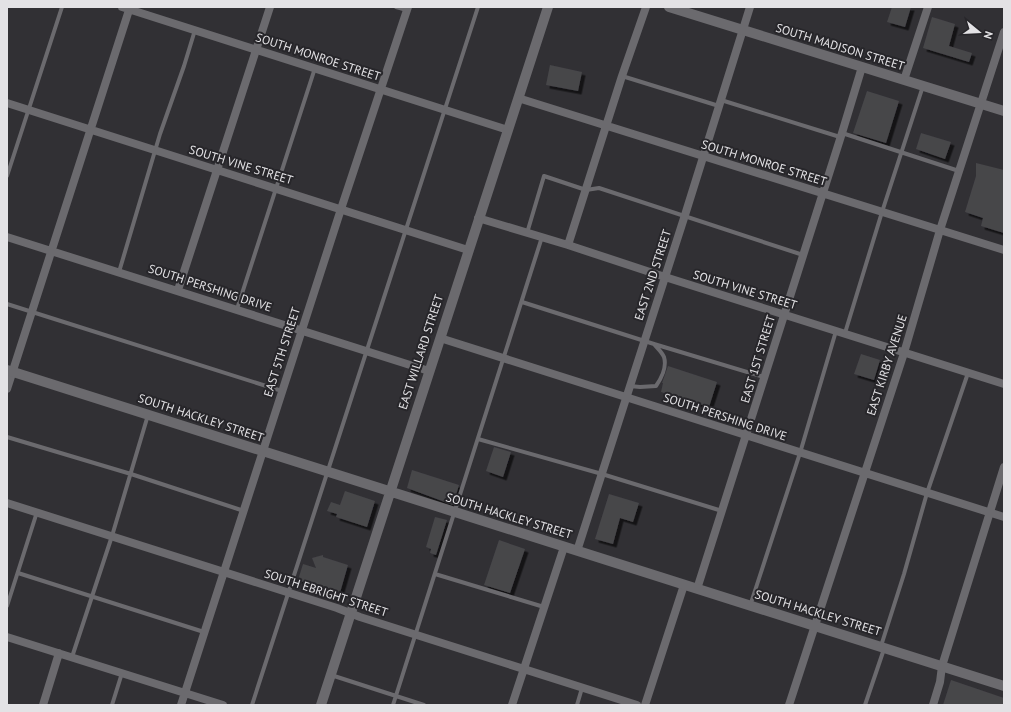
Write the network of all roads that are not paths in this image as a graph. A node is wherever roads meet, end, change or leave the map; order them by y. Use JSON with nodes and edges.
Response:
{"nodes":[{"id":1,"x":62,"y":7,"type":"edge"},
{"id":2,"x":270,"y":7,"type":"edge"},
{"id":3,"x":396,"y":7,"type":"edge"},
{"id":4,"x":478,"y":7,"type":"edge"},
{"id":5,"x":548,"y":7,"type":"edge"},
{"id":6,"x":646,"y":7,"type":"edge"},
{"id":7,"x":669,"y":7,"type":"edge"},
{"id":8,"x":750,"y":7,"type":"edge"},
{"id":9,"x":928,"y":7,"type":"edge"},
{"id":10,"x":127,"y":8,"type":"edge"},
{"id":11,"x":408,"y":9,"type":"edge"},
{"id":12,"x":195,"y":30,"type":"junction"},
{"id":13,"x":743,"y":30,"type":"junction"},
{"id":14,"x":1004,"y":32,"type":"edge"},
{"id":15,"x":256,"y":49,"type":"junction"},
{"id":16,"x":862,"y":67,"type":"junction"},
{"id":17,"x":315,"y":68,"type":"junction"},
{"id":18,"x":622,"y":76,"type":"junction"},
{"id":19,"x":904,"y":80,"type":"junction"},
{"id":20,"x":923,"y":86,"type":"junction"},
{"id":21,"x":380,"y":89,"type":"junction"},
{"id":22,"x":518,"y":98,"type":"junction"},
{"id":23,"x":7,"y":103,"type":"edge"},
{"id":24,"x":720,"y":103,"type":"junction"},
{"id":25,"x":981,"y":104,"type":"junction"},
{"id":26,"x":28,"y":110,"type":"junction"},
{"id":27,"x":444,"y":110,"type":"junction"},
{"id":28,"x":1004,"y":111,"type":"edge"},
{"id":29,"x":606,"y":125,"type":"junction"},
{"id":30,"x":90,"y":130,"type":"junction"},
{"id":31,"x":508,"y":130,"type":"junction"},
{"id":32,"x":841,"y":135,"type":"junction"},
{"id":33,"x":155,"y":150,"type":"junction"},
{"id":34,"x":902,"y":152,"type":"junction"},
{"id":35,"x":704,"y":156,"type":"junction"},
{"id":36,"x":216,"y":170,"type":"junction"},
{"id":37,"x":959,"y":171,"type":"junction"},
{"id":38,"x":7,"y":176,"type":"edge"},
{"id":39,"x":277,"y":189,"type":"junction"},
{"id":40,"x":586,"y":190,"type":"junction"},
{"id":41,"x":823,"y":194,"type":"junction"},
{"id":42,"x":341,"y":209,"type":"junction"},
{"id":43,"x":882,"y":212,"type":"junction"},
{"id":44,"x":685,"y":215,"type":"junction"},
{"id":45,"x":478,"y":218,"type":"junction"},
{"id":46,"x":405,"y":230,"type":"junction"},
{"id":47,"x":940,"y":230,"type":"junction"},
{"id":48,"x":527,"y":233,"type":"junction"},
{"id":49,"x":7,"y":237,"type":"edge"},
{"id":50,"x":542,"y":237,"type":"junction"},
{"id":51,"x":568,"y":245,"type":"junction"},
{"id":52,"x":468,"y":250,"type":"junction"},
{"id":53,"x":1004,"y":250,"type":"edge"},
{"id":54,"x":51,"y":251,"type":"junction"},
{"id":55,"x":803,"y":255,"type":"junction"},
{"id":56,"x":119,"y":272,"type":"junction"},
{"id":57,"x":664,"y":277,"type":"junction"},
{"id":58,"x":178,"y":290,"type":"junction"},
{"id":59,"x":522,"y":302,"type":"junction"},
{"id":60,"x":7,"y":304,"type":"edge"},
{"id":61,"x":237,"y":309,"type":"junction"},
{"id":62,"x":32,"y":312,"type":"junction"},
{"id":63,"x":784,"y":315,"type":"junction"},
{"id":64,"x":302,"y":330,"type":"junction"},
{"id":65,"x":836,"y":331,"type":"junction"},
{"id":66,"x":844,"y":334,"type":"junction"},
{"id":67,"x":440,"y":338,"type":"junction"},
{"id":68,"x":645,"y":340,"type":"junction"},
{"id":69,"x":654,"y":344,"type":"junction"},
{"id":70,"x":367,"y":351,"type":"junction"},
{"id":71,"x":904,"y":353,"type":"junction"},
{"id":72,"x":504,"y":359,"type":"junction"},
{"id":73,"x":429,"y":370,"type":"junction"},
{"id":74,"x":10,"y":371,"type":"edge"},
{"id":75,"x":968,"y":372,"type":"junction"},
{"id":76,"x":765,"y":377,"type":"junction"},
{"id":77,"x":1004,"y":384,"type":"edge"},
{"id":78,"x":630,"y":386,"type":"junction"},
{"id":79,"x":7,"y":389,"type":"edge"},
{"id":80,"x":282,"y":391,"type":"junction"},
{"id":81,"x":626,"y":398,"type":"junction"},
{"id":82,"x":149,"y":415,"type":"junction"},
{"id":83,"x":746,"y":436,"type":"junction"},
{"id":84,"x":7,"y":437,"type":"edge"},
{"id":85,"x":478,"y":439,"type":"junction"},
{"id":86,"x":263,"y":452,"type":"junction"},
{"id":87,"x":800,"y":452,"type":"junction"},
{"id":88,"x":1004,"y":467,"type":"edge"},
{"id":89,"x":328,"y":472,"type":"junction"},
{"id":90,"x":864,"y":473,"type":"junction"},
{"id":91,"x":130,"y":474,"type":"junction"},
{"id":92,"x":602,"y":474,"type":"junction"},
{"id":93,"x":390,"y":492,"type":"junction"},
{"id":94,"x":927,"y":493,"type":"junction"},
{"id":95,"x":7,"y":503,"type":"edge"},
{"id":96,"x":244,"y":511,"type":"junction"},
{"id":97,"x":722,"y":511,"type":"junction"},
{"id":98,"x":37,"y":512,"type":"junction"},
{"id":99,"x":455,"y":512,"type":"junction"},
{"id":100,"x":990,"y":512,"type":"junction"},
{"id":101,"x":1004,"y":517,"type":"edge"},
{"id":102,"x":112,"y":536,"type":"junction"},
{"id":103,"x":564,"y":547,"type":"junction"},
{"id":104,"x":577,"y":550,"type":"junction"},
{"id":105,"x":224,"y":572,"type":"junction"},
{"id":106,"x":18,"y":573,"type":"junction"},
{"id":107,"x":435,"y":574,"type":"junction"},
{"id":108,"x":684,"y":585,"type":"junction"},
{"id":109,"x":697,"y":589,"type":"junction"},
{"id":110,"x":288,"y":592,"type":"junction"},
{"id":111,"x":92,"y":596,"type":"junction"},
{"id":112,"x":7,"y":606,"type":"edge"},
{"id":113,"x":750,"y":606,"type":"junction"},
{"id":114,"x":544,"y":607,"type":"junction"},
{"id":115,"x":350,"y":614,"type":"junction"},
{"id":116,"x":814,"y":626,"type":"junction"},
{"id":117,"x":204,"y":632,"type":"junction"},
{"id":118,"x":416,"y":635,"type":"junction"},
{"id":119,"x":7,"y":637,"type":"edge"},
{"id":120,"x":883,"y":647,"type":"junction"},
{"id":121,"x":59,"y":653,"type":"junction"},
{"id":122,"x":72,"y":657,"type":"junction"},
{"id":123,"x":942,"y":666,"type":"junction"},
{"id":124,"x":524,"y":669,"type":"junction"},
{"id":125,"x":122,"y":673,"type":"junction"},
{"id":126,"x":330,"y":675,"type":"junction"},
{"id":127,"x":1004,"y":686,"type":"edge"},
{"id":128,"x":582,"y":688,"type":"junction"},
{"id":129,"x":185,"y":693,"type":"junction"},
{"id":130,"x":396,"y":696,"type":"junction"},
{"id":131,"x":43,"y":705,"type":"edge"},
{"id":132,"x":112,"y":705,"type":"edge"},
{"id":133,"x":181,"y":705,"type":"edge"},
{"id":134,"x":224,"y":705,"type":"edge"},
{"id":135,"x":252,"y":705,"type":"edge"},
{"id":136,"x":320,"y":705,"type":"edge"},
{"id":137,"x":393,"y":705,"type":"edge"},
{"id":138,"x":424,"y":705,"type":"edge"},
{"id":139,"x":512,"y":705,"type":"edge"},
{"id":140,"x":577,"y":705,"type":"edge"},
{"id":141,"x":637,"y":705,"type":"edge"},
{"id":142,"x":645,"y":705,"type":"edge"},
{"id":143,"x":789,"y":705,"type":"edge"},
{"id":144,"x":865,"y":705,"type":"edge"},
{"id":145,"x":933,"y":705,"type":"edge"}],
"edges":[{"from":1,"to":26,"type":"lane"},
{"from":2,"to":15,"type":"street"},
{"from":3,"to":11,"type":"lane"},
{"from":4,"to":27,"type":"lane"},
{"from":5,"to":22,"type":"street","name":"EAST WILLARD STREET"},
{"from":6,"to":18,"type":"street"},
{"from":7,"to":13,"type":"street","name":"SOUTH MADISON STREET"},
{"from":8,"to":13,"type":"street","name":"EAST 2ND STREET"},
{"from":9,"to":19,"type":"street"},
{"from":10,"to":12,"type":"street","name":"SOUTH MONROE STREET"},
{"from":10,"to":30,"type":"street"},
{"from":11,"to":21,"type":"street","name":"EAST 5TH STREET"},
{"from":12,"to":15,"type":"street","name":"SOUTH MONROE STREET"},
{"from":12,"to":33,"type":"lane"},
{"from":13,"to":16,"type":"street","name":"SOUTH MADISON STREET"},
{"from":13,"to":24,"type":"street","name":"EAST 2ND STREET"},
{"from":14,"to":25,"type":"street","name":"EAST KIRBY AVENUE"},
{"from":15,"to":17,"type":"street","name":"SOUTH MONROE STREET"},
{"from":15,"to":36,"type":"street"},
{"from":16,"to":19,"type":"street","name":"SOUTH MADISON STREET"},
{"from":16,"to":32,"type":"street","name":"EAST 1ST STREET"},
{"from":17,"to":21,"type":"street","name":"SOUTH MONROE STREET"},
{"from":17,"to":39,"type":"lane"},
{"from":18,"to":24,"type":"lane"},
{"from":18,"to":29,"type":"street"},
{"from":19,"to":20,"type":"street","name":"SOUTH MADISON STREET"},
{"from":20,"to":25,"type":"street","name":"SOUTH MADISON STREET"},
{"from":20,"to":34,"type":"lane"},
{"from":21,"to":27,"type":"street","name":"SOUTH MONROE STREET"},
{"from":21,"to":42,"type":"street","name":"EAST 5TH STREET"},
{"from":22,"to":29,"type":"street","name":"SOUTH MONROE STREET"},
{"from":22,"to":31,"type":"street","name":"EAST WILLARD STREET"},
{"from":23,"to":26,"type":"street","name":"SOUTH VINE STREET"},
{"from":24,"to":32,"type":"lane"},
{"from":24,"to":35,"type":"street","name":"EAST 2ND STREET"},
{"from":25,"to":28,"type":"street","name":"SOUTH MADISON STREET"},
{"from":25,"to":37,"type":"street","name":"EAST KIRBY AVENUE"},
{"from":26,"to":30,"type":"street","name":"SOUTH VINE STREET"},
{"from":26,"to":38,"type":"lane"},
{"from":27,"to":31,"type":"street","name":"SOUTH MONROE STREET"},
{"from":27,"to":46,"type":"lane"},
{"from":29,"to":35,"type":"street","name":"SOUTH MONROE STREET"},
{"from":29,"to":40,"type":"street"},
{"from":30,"to":33,"type":"street","name":"SOUTH VINE STREET"},
{"from":30,"to":54,"type":"street"},
{"from":31,"to":45,"type":"street","name":"EAST WILLARD STREET"},
{"from":32,"to":34,"type":"lane"},
{"from":32,"to":41,"type":"street","name":"EAST 1ST STREET"},
{"from":33,"to":36,"type":"street","name":"SOUTH VINE STREET"},
{"from":33,"to":56,"type":"lane"},
{"from":34,"to":37,"type":"lane"},
{"from":34,"to":43,"type":"lane"},
{"from":35,"to":41,"type":"street","name":"SOUTH MONROE STREET"},
{"from":35,"to":44,"type":"street","name":"EAST 2ND STREET"},
{"from":36,"to":39,"type":"street","name":"SOUTH VINE STREET"},
{"from":36,"to":58,"type":"street"},
{"from":37,"to":47,"type":"street","name":"EAST KIRBY AVENUE"},
{"from":39,"to":42,"type":"street","name":"SOUTH VINE STREET"},
{"from":39,"to":61,"type":"lane"},
{"from":40,"to":44,"type":"lane"},
{"from":40,"to":48,"type":"lane"},
{"from":40,"to":51,"type":"street"},
{"from":41,"to":43,"type":"street","name":"SOUTH MONROE STREET"},
{"from":41,"to":55,"type":"street","name":"EAST 1ST STREET"},
{"from":42,"to":46,"type":"street","name":"SOUTH VINE STREET"},
{"from":42,"to":64,"type":"street","name":"EAST 5TH STREET"},
{"from":43,"to":47,"type":"street","name":"SOUTH MONROE STREET"},
{"from":43,"to":66,"type":"lane"},
{"from":44,"to":55,"type":"lane"},
{"from":44,"to":57,"type":"street","name":"EAST 2ND STREET"},
{"from":45,"to":48,"type":"street","name":"SOUTH VINE STREET"},
{"from":45,"to":52,"type":"street","name":"EAST WILLARD STREET"},
{"from":46,"to":52,"type":"street","name":"SOUTH VINE STREET"},
{"from":46,"to":70,"type":"lane"},
{"from":47,"to":53,"type":"street","name":"SOUTH MONROE STREET"},
{"from":47,"to":71,"type":"street","name":"EAST KIRBY AVENUE"},
{"from":48,"to":50,"type":"street","name":"SOUTH VINE STREET"},
{"from":49,"to":54,"type":"street","name":"SOUTH PERSHING DRIVE"},
{"from":50,"to":51,"type":"street","name":"SOUTH VINE STREET"},
{"from":50,"to":59,"type":"lane"},
{"from":51,"to":57,"type":"street","name":"SOUTH VINE STREET"},
{"from":52,"to":67,"type":"street","name":"EAST WILLARD STREET"},
{"from":54,"to":56,"type":"street","name":"SOUTH PERSHING DRIVE"},
{"from":54,"to":62,"type":"street"},
{"from":55,"to":63,"type":"street","name":"EAST 1ST STREET"},
{"from":56,"to":58,"type":"street","name":"SOUTH PERSHING DRIVE"},
{"from":57,"to":63,"type":"street","name":"SOUTH VINE STREET"},
{"from":57,"to":68,"type":"street","name":"EAST 2ND STREET"},
{"from":58,"to":61,"type":"street","name":"SOUTH PERSHING DRIVE"},
{"from":59,"to":68,"type":"lane"},
{"from":59,"to":72,"type":"lane"},
{"from":60,"to":62,"type":"lane"},
{"from":61,"to":64,"type":"street","name":"SOUTH PERSHING DRIVE"},
{"from":62,"to":74,"type":"street"},
{"from":62,"to":80,"type":"lane"},
{"from":63,"to":65,"type":"street","name":"SOUTH VINE STREET"},
{"from":63,"to":76,"type":"street","name":"EAST 1ST STREET"},
{"from":64,"to":70,"type":"street","name":"SOUTH PERSHING DRIVE"},
{"from":64,"to":80,"type":"street","name":"EAST 5TH STREET"},
{"from":65,"to":66,"type":"street","name":"SOUTH VINE STREET"},
{"from":65,"to":87,"type":"lane"},
{"from":66,"to":71,"type":"street","name":"SOUTH VINE STREET"},
{"from":67,"to":72,"type":"street","name":"SOUTH PERSHING DRIVE"},
{"from":67,"to":73,"type":"street","name":"EAST WILLARD STREET"},
{"from":68,"to":69,"type":"lane"},
{"from":68,"to":78,"type":"street","name":"EAST 2ND STREET"},
{"from":69,"to":76,"type":"lane"},
{"from":69,"to":78,"type":"lane"},
{"from":70,"to":73,"type":"street","name":"SOUTH PERSHING DRIVE"},
{"from":70,"to":89,"type":"lane"},
{"from":71,"to":75,"type":"street","name":"SOUTH VINE STREET"},
{"from":71,"to":90,"type":"street","name":"EAST KIRBY AVENUE"},
{"from":72,"to":81,"type":"street","name":"SOUTH PERSHING DRIVE"},
{"from":72,"to":85,"type":"lane"},
{"from":73,"to":93,"type":"street","name":"EAST WILLARD STREET"},
{"from":74,"to":79,"type":"street"},
{"from":74,"to":82,"type":"street","name":"SOUTH HACKLEY STREET"},
{"from":75,"to":77,"type":"street","name":"SOUTH VINE STREET"},
{"from":75,"to":94,"type":"lane"},
{"from":76,"to":83,"type":"street","name":"EAST 1ST STREET"},
{"from":78,"to":81,"type":"street","name":"EAST 2ND STREET"},
{"from":80,"to":86,"type":"street","name":"EAST 5TH STREET"},
{"from":81,"to":83,"type":"street","name":"SOUTH PERSHING DRIVE"},
{"from":81,"to":92,"type":"street","name":"EAST 2ND STREET"},
{"from":82,"to":86,"type":"street","name":"SOUTH HACKLEY STREET"},
{"from":82,"to":91,"type":"lane"},
{"from":83,"to":87,"type":"street","name":"SOUTH PERSHING DRIVE"},
{"from":83,"to":97,"type":"street","name":"EAST 1ST STREET"},
{"from":84,"to":91,"type":"lane"},
{"from":85,"to":92,"type":"lane"},
{"from":85,"to":99,"type":"lane"},
{"from":86,"to":89,"type":"street","name":"SOUTH HACKLEY STREET"},
{"from":86,"to":96,"type":"street","name":"EAST 5TH STREET"},
{"from":87,"to":90,"type":"street","name":"SOUTH PERSHING DRIVE"},
{"from":87,"to":113,"type":"lane"},
{"from":88,"to":100,"type":"street"},
{"from":89,"to":93,"type":"street","name":"SOUTH HACKLEY STREET"},
{"from":89,"to":110,"type":"lane"},
{"from":90,"to":94,"type":"street","name":"SOUTH PERSHING DRIVE"},
{"from":90,"to":116,"type":"street","name":"EAST KIRBY AVENUE"},
{"from":91,"to":96,"type":"lane"},
{"from":91,"to":102,"type":"lane"},
{"from":92,"to":97,"type":"lane"},
{"from":92,"to":104,"type":"street","name":"EAST 2ND STREET"},
{"from":93,"to":99,"type":"street","name":"SOUTH HACKLEY STREET"},
{"from":93,"to":115,"type":"street","name":"EAST WILLARD STREET"},
{"from":94,"to":100,"type":"street","name":"SOUTH PERSHING DRIVE"},
{"from":94,"to":120,"type":"lane"},
{"from":95,"to":98,"type":"street","name":"SOUTH EBRIGHT STREET"},
{"from":96,"to":105,"type":"street","name":"EAST 5TH STREET"},
{"from":97,"to":109,"type":"street","name":"EAST 1ST STREET"},
{"from":98,"to":102,"type":"street","name":"SOUTH EBRIGHT STREET"},
{"from":98,"to":106,"type":"lane"},
{"from":99,"to":103,"type":"street","name":"SOUTH HACKLEY STREET"},
{"from":99,"to":107,"type":"lane"},
{"from":100,"to":101,"type":"street","name":"SOUTH PERSHING DRIVE"},
{"from":100,"to":123,"type":"street"},
{"from":102,"to":105,"type":"street","name":"SOUTH EBRIGHT STREET"},
{"from":102,"to":111,"type":"lane"},
{"from":103,"to":104,"type":"street","name":"SOUTH HACKLEY STREET"},
{"from":103,"to":114,"type":"street"},
{"from":104,"to":108,"type":"street","name":"SOUTH HACKLEY STREET"},
{"from":105,"to":110,"type":"street","name":"SOUTH EBRIGHT STREET"},
{"from":105,"to":117,"type":"street","name":"EAST 5TH STREET"},
{"from":106,"to":111,"type":"lane"},
{"from":106,"to":112,"type":"lane"},
{"from":107,"to":114,"type":"lane"},
{"from":107,"to":118,"type":"lane"},
{"from":108,"to":109,"type":"street","name":"SOUTH HACKLEY STREET"},
{"from":108,"to":142,"type":"street"},
{"from":109,"to":113,"type":"street","name":"SOUTH HACKLEY STREET"},
{"from":110,"to":115,"type":"street","name":"SOUTH EBRIGHT STREET"},
{"from":110,"to":135,"type":"lane"},
{"from":111,"to":117,"type":"lane"},
{"from":111,"to":122,"type":"lane"},
{"from":113,"to":116,"type":"street","name":"SOUTH HACKLEY STREET"},
{"from":114,"to":124,"type":"street"},
{"from":115,"to":118,"type":"street","name":"SOUTH EBRIGHT STREET"},
{"from":115,"to":126,"type":"street","name":"EAST WILLARD STREET"},
{"from":116,"to":120,"type":"street","name":"SOUTH HACKLEY STREET"},
{"from":116,"to":143,"type":"street","name":"EAST KIRBY AVENUE"},
{"from":117,"to":129,"type":"street","name":"EAST 5TH STREET"},
{"from":118,"to":124,"type":"street","name":"SOUTH EBRIGHT STREET"},
{"from":118,"to":130,"type":"lane"},
{"from":119,"to":121,"type":"street"},
{"from":120,"to":123,"type":"street","name":"SOUTH HACKLEY STREET"},
{"from":120,"to":144,"type":"lane"},
{"from":121,"to":122,"type":"street"},
{"from":121,"to":131,"type":"street"},
{"from":122,"to":125,"type":"street"},
{"from":123,"to":127,"type":"street","name":"SOUTH HACKLEY STREET"},
{"from":123,"to":145,"type":"street"},
{"from":124,"to":128,"type":"street","name":"SOUTH EBRIGHT STREET"},
{"from":124,"to":139,"type":"street"},
{"from":125,"to":129,"type":"street"},
{"from":125,"to":132,"type":"lane"},
{"from":126,"to":130,"type":"lane"},
{"from":126,"to":136,"type":"street","name":"EAST WILLARD STREET"},
{"from":128,"to":140,"type":"lane"},
{"from":128,"to":141,"type":"street","name":"SOUTH EBRIGHT STREET"},
{"from":129,"to":133,"type":"street","name":"EAST 5TH STREET"},
{"from":129,"to":134,"type":"street"},
{"from":130,"to":137,"type":"lane"},
{"from":130,"to":138,"type":"lane"}]}
